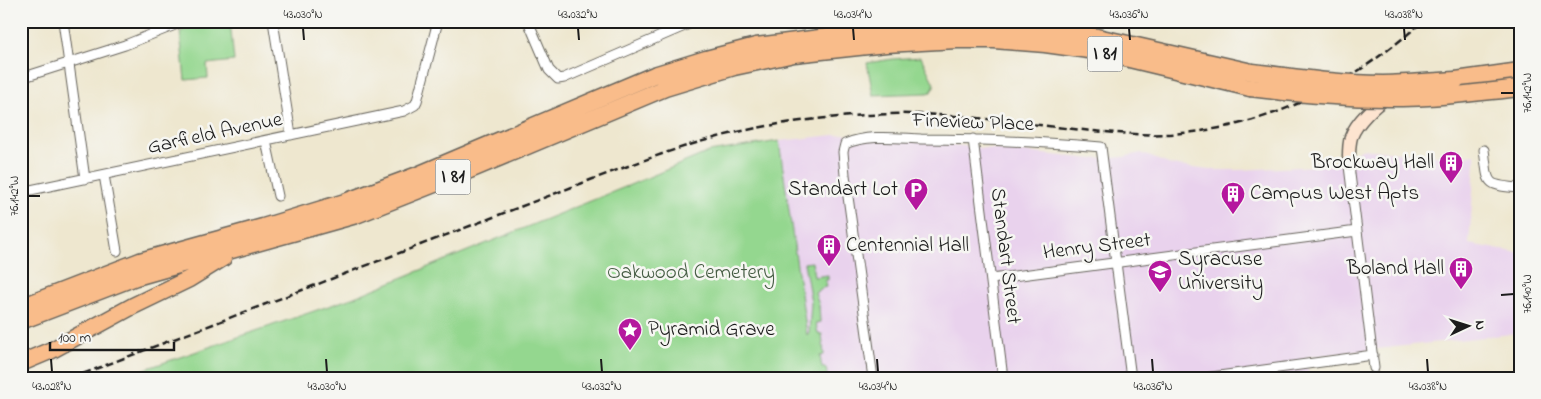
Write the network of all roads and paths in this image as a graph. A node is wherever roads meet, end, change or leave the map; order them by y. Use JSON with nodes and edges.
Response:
{"nodes":[{"id":1,"x":63,"y":21,"type":"edge"},
{"id":2,"x":185,"y":21,"type":"edge"},
{"id":3,"x":273,"y":21,"type":"edge"},
{"id":4,"x":438,"y":21,"type":"edge"},
{"id":5,"x":528,"y":21,"type":"edge"},
{"id":6,"x":696,"y":21,"type":"edge"},
{"id":7,"x":956,"y":33,"type":"junction"},
{"id":8,"x":885,"y":37,"type":"junction"},
{"id":9,"x":68,"y":63,"type":"junction"},
{"id":10,"x":1520,"y":71,"type":"edge"},
{"id":11,"x":21,"y":78,"type":"edge"},
{"id":12,"x":1520,"y":81,"type":"edge"},
{"id":13,"x":1520,"y":88,"type":"edge"},
{"id":14,"x":291,"y":135,"type":"junction"},
{"id":15,"x":973,"y":139,"type":"junction"},
{"id":16,"x":266,"y":141,"type":"junction"},
{"id":17,"x":1484,"y":150,"type":"dead end"},
{"id":18,"x":1349,"y":157,"type":"joint"},
{"id":19,"x":104,"y":175,"type":"junction"},
{"id":20,"x":85,"y":179,"type":"junction"},
{"id":21,"x":1520,"y":188,"type":"edge"},
{"id":22,"x":21,"y":192,"type":"edge"},
{"id":23,"x":278,"y":196,"type":"dead end"},
{"id":24,"x":1357,"y":231,"type":"junction"},
{"id":25,"x":240,"y":247,"type":"junction"},
{"id":26,"x":117,"y":251,"type":"dead end"},
{"id":27,"x":1116,"y":263,"type":"junction"},
{"id":28,"x":991,"y":279,"type":"junction"},
{"id":29,"x":21,"y":307,"type":"edge"},
{"id":30,"x":21,"y":320,"type":"edge"},
{"id":31,"x":1373,"y":355,"type":"junction"},
{"id":32,"x":21,"y":363,"type":"edge"},
{"id":33,"x":1374,"y":368,"type":"tunnel mouth"},
{"id":34,"x":873,"y":378,"type":"edge"},
{"id":35,"x":1003,"y":378,"type":"edge"},
{"id":36,"x":1130,"y":378,"type":"edge"},
{"id":37,"x":1204,"y":378,"type":"edge"}],
"edges":[{"from":1,"to":9,"type":"street"},
{"from":2,"to":9,"type":"street"},
{"from":3,"to":14,"type":"street"},
{"from":4,"to":14,"type":"street","name":"Garfield Avenue"},
{"from":5,"to":6,"type":"street"},
{"from":7,"to":8,"type":"highway","number":"I 81"},
{"from":7,"to":10,"type":"highway","number":"I 81","bridge":true},
{"from":7,"to":13,"type":"highway","number":"I 81","bridge":true},
{"from":8,"to":25,"type":"highway","number":"I 81"},
{"from":8,"to":29,"type":"highway","number":"I 81"},
{"from":9,"to":11,"type":"street"},
{"from":9,"to":20,"type":"street"},
{"from":12,"to":18,"type":"street"},
{"from":14,"to":16,"type":"street","name":"Garfield Avenue"},
{"from":15,"to":27,"type":"street","name":"Fineview Place"},
{"from":15,"to":28,"type":"street","name":"Standart Street"},
{"from":15,"to":34,"type":"street","name":"Fineview Place"},
{"from":16,"to":19,"type":"street","name":"Garfield Avenue"},
{"from":16,"to":23,"type":"street"},
{"from":17,"to":21,"type":"street"},
{"from":18,"to":24,"type":"street"},
{"from":19,"to":20,"type":"street","name":"Garfield Avenue"},
{"from":19,"to":26,"type":"street"},
{"from":20,"to":22,"type":"street","name":"Garfield Avenue"},
{"from":24,"to":27,"type":"street","name":"Henry Street"},
{"from":24,"to":31,"type":"street"},
{"from":25,"to":30,"type":"highway","number":"I 81"},
{"from":25,"to":32,"type":"highway"},
{"from":27,"to":28,"type":"street","name":"Henry Street"},
{"from":27,"to":36,"type":"street"},
{"from":28,"to":35,"type":"street","name":"Standart Street"},
{"from":31,"to":33,"type":"street"},
{"from":31,"to":37,"type":"street"}]}
